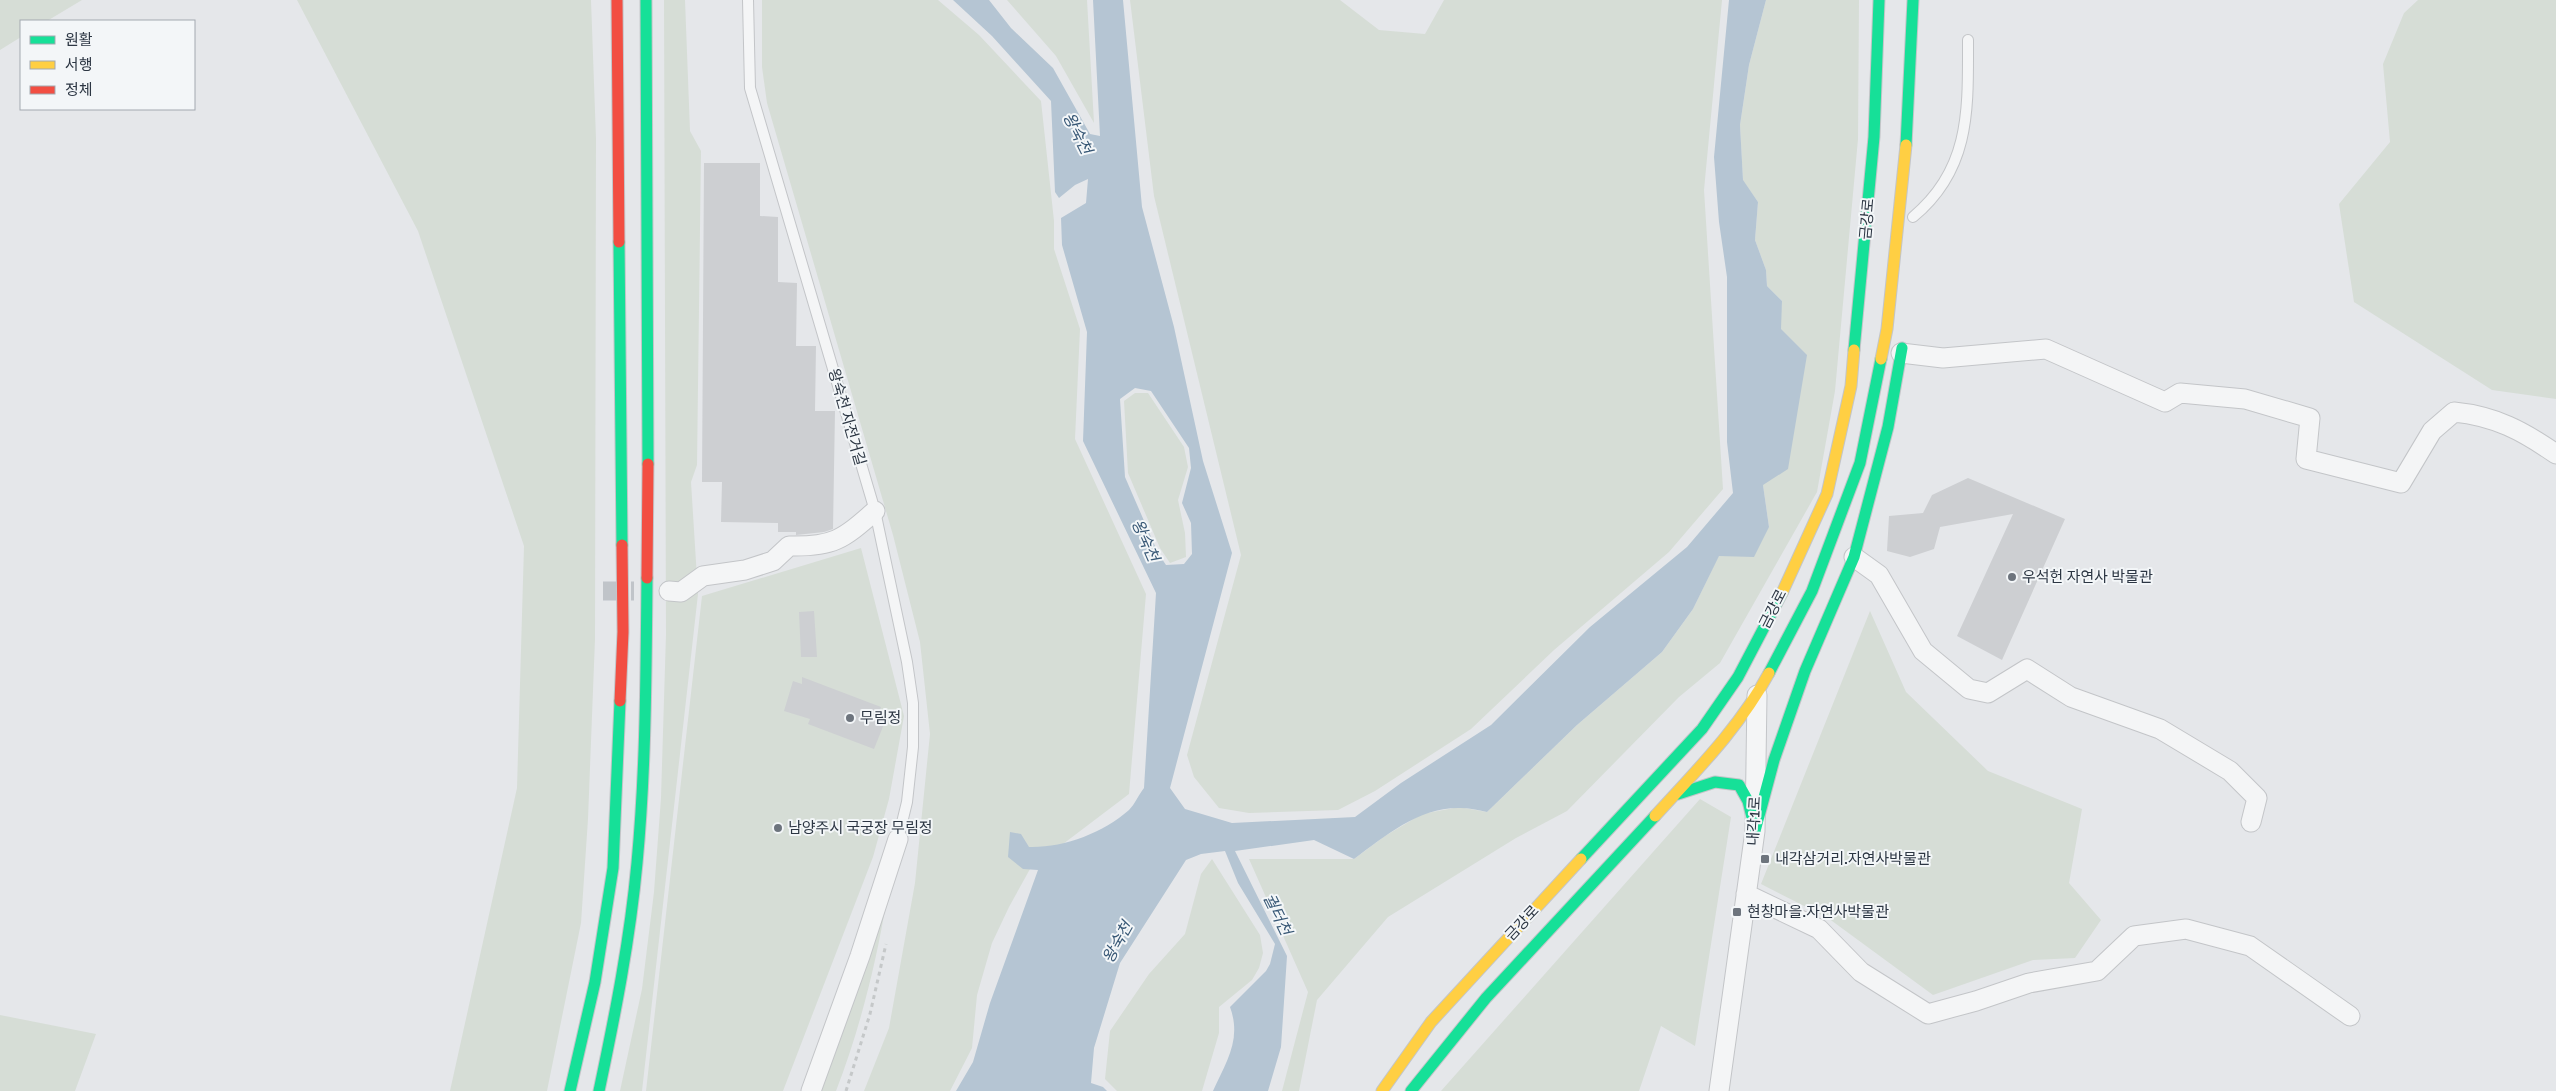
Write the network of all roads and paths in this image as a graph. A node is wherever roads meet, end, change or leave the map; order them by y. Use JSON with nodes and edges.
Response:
{"nodes":[{"id":1,"x":617,"y":0,"type":"edge"},
{"id":2,"x":646,"y":0,"type":"edge"},
{"id":3,"x":748,"y":0,"type":"edge"},
{"id":4,"x":1879,"y":0,"type":"edge"},
{"id":5,"x":1913,"y":0,"type":"edge"},
{"id":6,"x":1968,"y":40,"type":"dead end"},
{"id":7,"x":1905,"y":166,"type":"junction"},
{"id":8,"x":1912,"y":221,"type":"joint"},
{"id":9,"x":1903,"y":346,"type":"joint"},
{"id":10,"x":2556,"y":454,"type":"edge"},
{"id":11,"x":874,"y":511,"type":"junction"},
{"id":12,"x":1854,"y":557,"type":"junction"},
{"id":13,"x":669,"y":592,"type":"dead end"},
{"id":14,"x":1738,"y":677,"type":"junction"},
{"id":15,"x":1757,"y":695,"type":"junction"},
{"id":16,"x":1675,"y":795,"type":"junction"},
{"id":17,"x":2251,"y":822,"type":"dead end"},
{"id":18,"x":1755,"y":831,"type":"junction"},
{"id":19,"x":898,"y":839,"type":"joint"},
{"id":20,"x":1746,"y":894,"type":"junction"},
{"id":21,"x":2350,"y":1016,"type":"dead end"},
{"id":22,"x":570,"y":1091,"type":"edge"},
{"id":23,"x":599,"y":1091,"type":"edge"},
{"id":24,"x":811,"y":1091,"type":"edge"},
{"id":25,"x":1382,"y":1091,"type":"edge"},
{"id":26,"x":1411,"y":1091,"type":"edge"},
{"id":27,"x":1719,"y":1091,"type":"edge"}],
"edges":[{"from":1,"to":22,"type":"main road"},
{"from":2,"to":23,"type":"main road"},
{"from":3,"to":11,"type":"lane","name":"왕숙천 자전거길"},
{"from":4,"to":14,"type":"main road","name":"금강로"},
{"from":5,"to":7,"type":"main road","name":"금강로"},
{"from":6,"to":8,"type":"lane"},
{"from":7,"to":8,"type":"main road"},
{"from":7,"to":15,"type":"main road","name":"금강로"},
{"from":9,"to":10,"type":"street"},
{"from":9,"to":12,"type":"main road"},
{"from":11,"to":13,"type":"street"},
{"from":11,"to":19,"type":"lane","name":"왕숙천 자전거길"},
{"from":12,"to":17,"type":"street"},
{"from":12,"to":18,"type":"main road"},
{"from":14,"to":15,"type":"street"},
{"from":14,"to":25,"type":"main road","name":"금강로"},
{"from":15,"to":16,"type":"main road","name":"금강로"},
{"from":15,"to":18,"type":"street","name":"내각1로"},
{"from":16,"to":18,"type":"main road"},
{"from":16,"to":26,"type":"main road","name":"금강로"},
{"from":18,"to":20,"type":"street","name":"내각1로"},
{"from":19,"to":24,"type":"street"},
{"from":20,"to":21,"type":"street"},
{"from":20,"to":27,"type":"street","name":"내각1로"}]}
